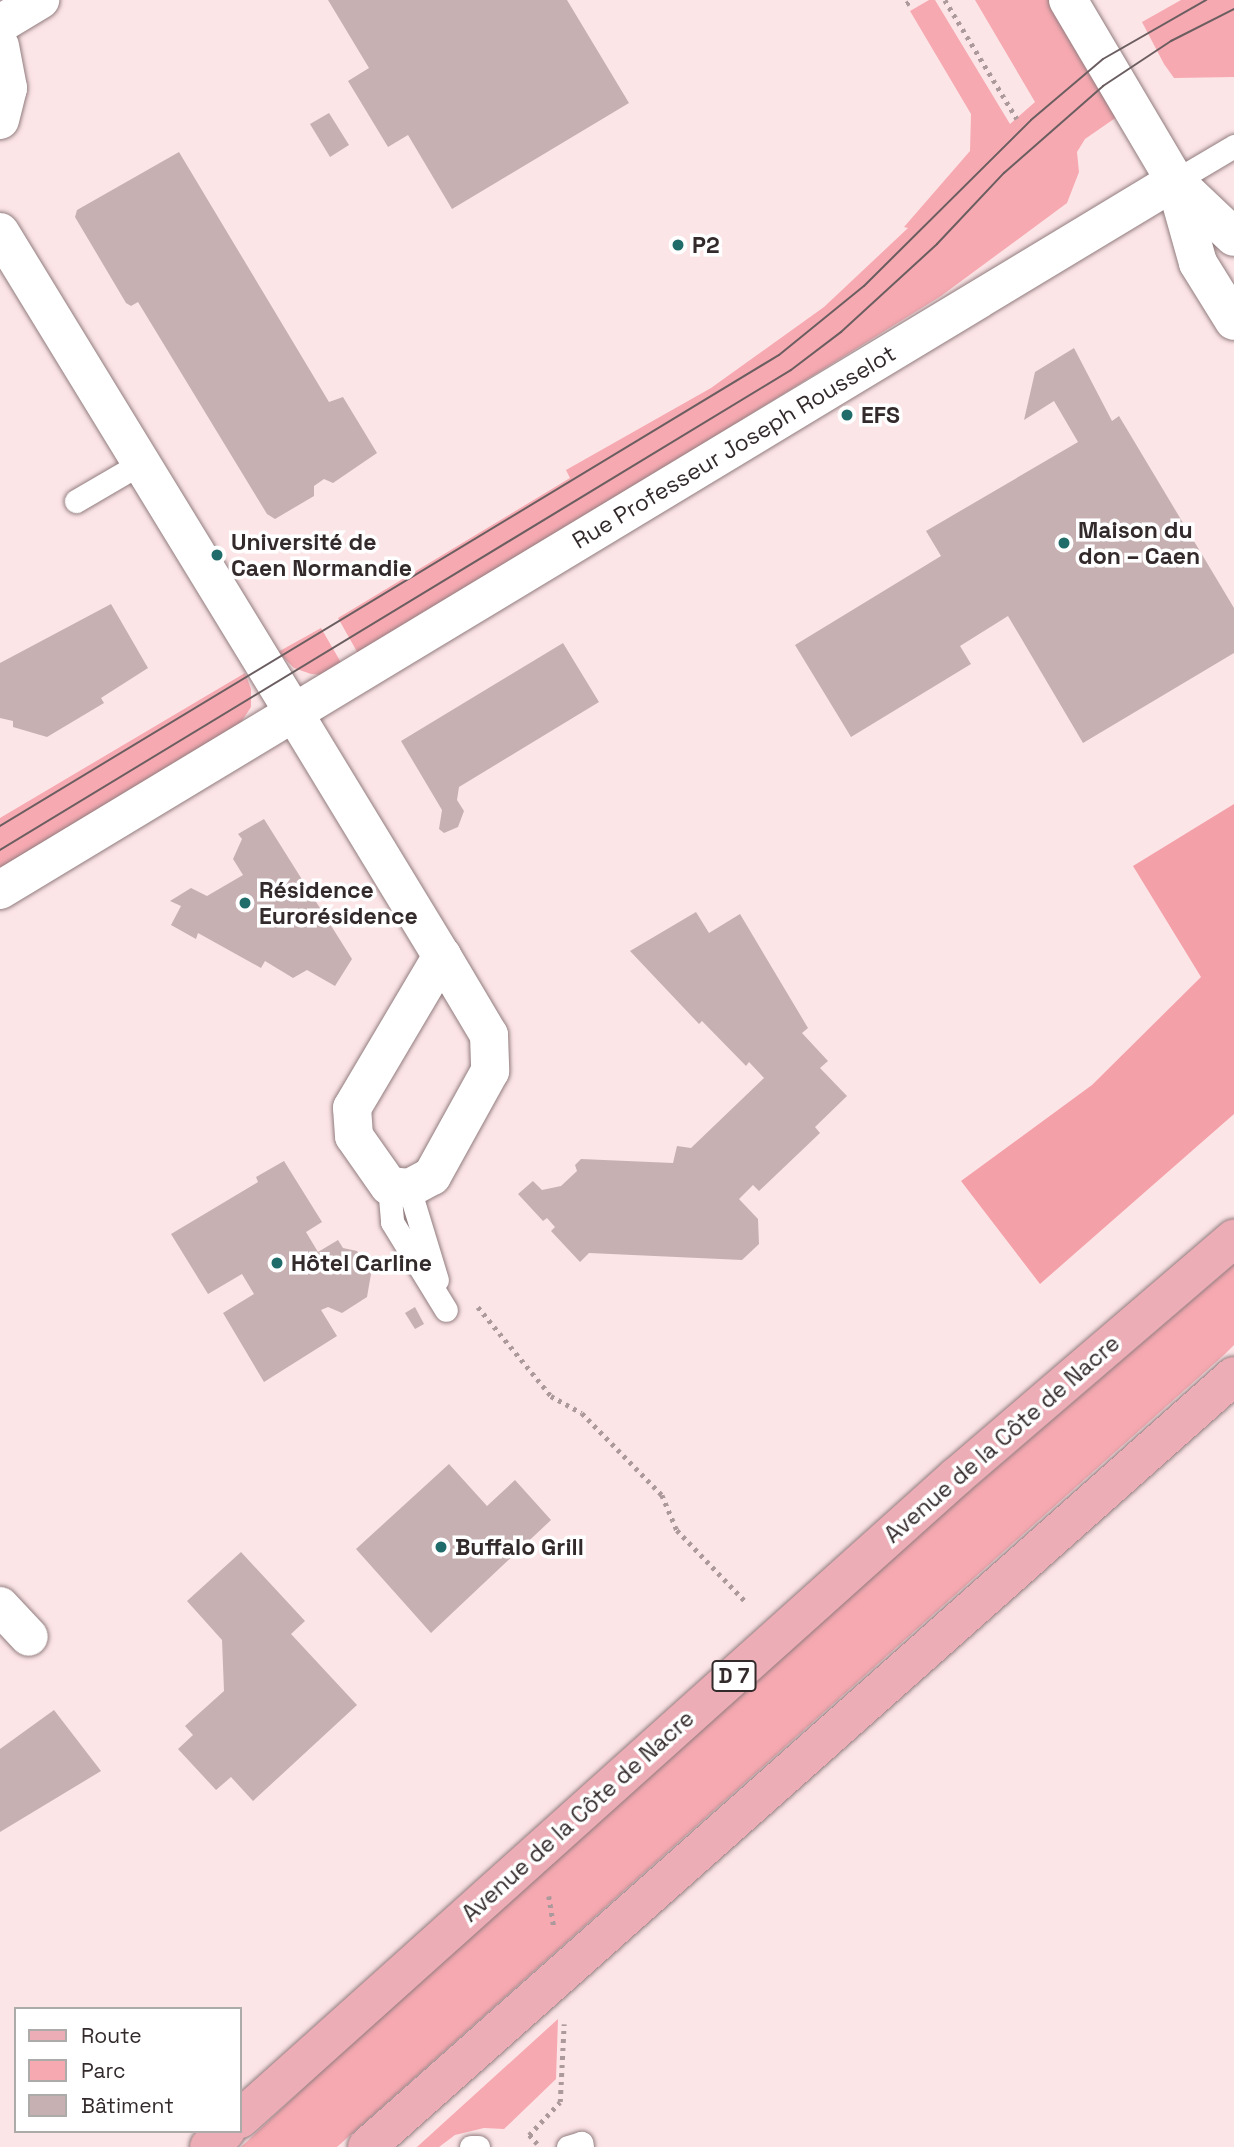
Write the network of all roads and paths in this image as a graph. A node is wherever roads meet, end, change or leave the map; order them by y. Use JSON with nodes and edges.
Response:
{"nodes":[{"id":1,"x":40,"y":0,"type":"edge"},
{"id":2,"x":913,"y":0,"type":"edge"},
{"id":3,"x":945,"y":0,"type":"edge"},
{"id":4,"x":1068,"y":0,"type":"edge"},
{"id":5,"x":905,"y":4,"type":"dead end"},
{"id":6,"x":0,"y":24,"type":"edge"},
{"id":7,"x":0,"y":46,"type":"edge"},
{"id":8,"x":1017,"y":119,"type":"dead end"},
{"id":9,"x":0,"y":120,"type":"edge"},
{"id":10,"x":1234,"y":145,"type":"edge"},
{"id":11,"x":1175,"y":181,"type":"junction"},
{"id":12,"x":0,"y":232,"type":"edge"},
{"id":13,"x":1234,"y":237,"type":"edge"},
{"id":14,"x":1234,"y":321,"type":"edge"},
{"id":15,"x":141,"y":463,"type":"junction"},
{"id":16,"x":76,"y":501,"type":"dead end"},
{"id":17,"x":293,"y":713,"type":"junction"},
{"id":18,"x":0,"y":890,"type":"edge"},
{"id":19,"x":442,"y":957,"type":"junction"},
{"id":20,"x":1234,"y":1239,"type":"edge"},
{"id":21,"x":476,"y":1304,"type":"dead end"},
{"id":22,"x":1234,"y":1377,"type":"edge"},
{"id":23,"x":745,"y":1601,"type":"dead end"},
{"id":24,"x":0,"y":1606,"type":"edge"},
{"id":25,"x":29,"y":1637,"type":"dead end"},
{"id":26,"x":546,"y":1882,"type":"dead end"},
{"id":27,"x":556,"y":1941,"type":"dead end"},
{"id":28,"x":564,"y":2013,"type":"dead end"},
{"id":29,"x":242,"y":2115,"type":"edge"},
{"id":30,"x":367,"y":2147,"type":"edge"},
{"id":31,"x":471,"y":2147,"type":"edge"},
{"id":32,"x":478,"y":2147,"type":"edge"},
{"id":33,"x":539,"y":2147,"type":"edge"},
{"id":34,"x":568,"y":2147,"type":"edge"},
{"id":35,"x":582,"y":2147,"type":"edge"}],
"edges":[{"from":1,"to":6,"type":"street"},
{"from":2,"to":5,"type":"path"},
{"from":3,"to":8,"type":"path"},
{"from":4,"to":11,"type":"street"},
{"from":7,"to":9,"type":"street"},
{"from":10,"to":11,"type":"lane"},
{"from":11,"to":13,"type":"street"},
{"from":11,"to":14,"type":"street"},
{"from":11,"to":17,"type":"street","name":"Rue Professeur Joseph Rousselot"},
{"from":12,"to":15,"type":"street"},
{"from":15,"to":16,"type":"lane"},
{"from":15,"to":17,"type":"street"},
{"from":17,"to":18,"type":"street","name":"Rue Professeur Joseph Rousselot"},
{"from":17,"to":19,"type":"street"},
{"from":19,"to":19,"type":"street"},
{"from":20,"to":29,"type":"main road","name":"Avenue de la Côte de Nacre","number":"D 7"},
{"from":21,"to":23,"type":"path"},
{"from":22,"to":30,"type":"main road"},
{"from":24,"to":25,"type":"street"},
{"from":26,"to":27,"type":"path"},
{"from":28,"to":33,"type":"path"},
{"from":31,"to":32,"type":"lane"},
{"from":34,"to":35,"type":"lane"}]}
